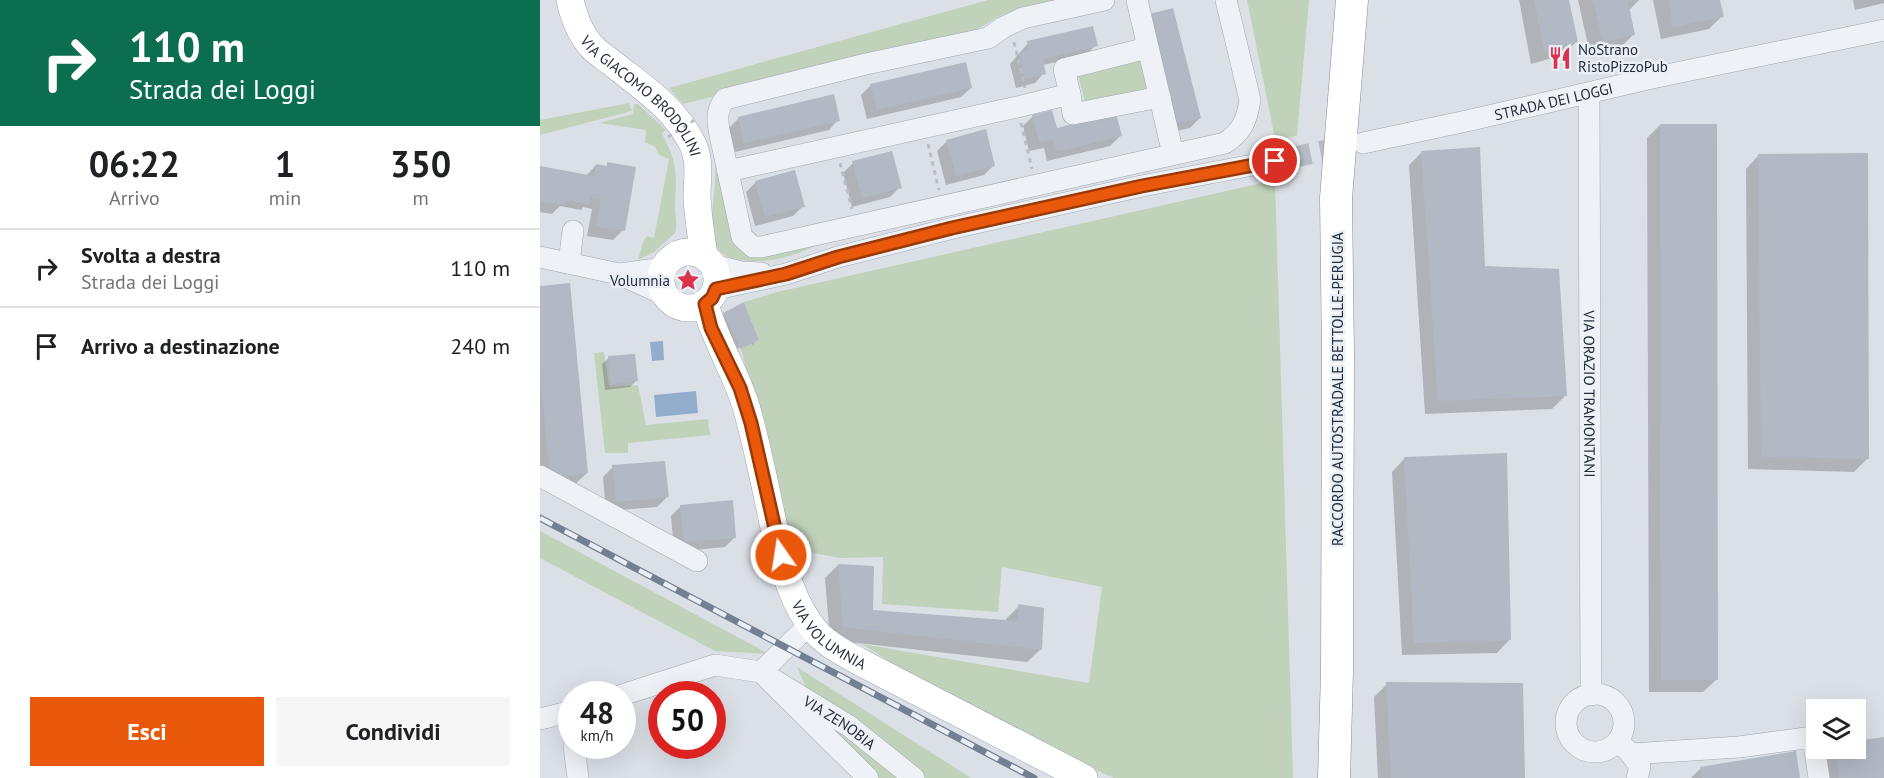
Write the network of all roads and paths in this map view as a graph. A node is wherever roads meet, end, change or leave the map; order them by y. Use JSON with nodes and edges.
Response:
{"nodes":[{"id":1,"x":570,"y":0,"type":"edge"},
{"id":2,"x":1104,"y":0,"type":"edge"},
{"id":3,"x":1137,"y":0,"type":"edge"},
{"id":4,"x":1226,"y":0,"type":"edge"},
{"id":5,"x":1331,"y":0,"type":"edge"},
{"id":6,"x":1352,"y":0,"type":"edge"},
{"id":7,"x":1365,"y":0,"type":"edge"},
{"id":8,"x":1884,"y":30,"type":"edge"},
{"id":9,"x":1013,"y":38,"type":"dead end"},
{"id":10,"x":1147,"y":48,"type":"junction"},
{"id":11,"x":1588,"y":93,"type":"junction"},
{"id":12,"x":1070,"y":94,"type":"junction"},
{"id":13,"x":1160,"y":97,"type":"junction"},
{"id":14,"x":1022,"y":106,"type":"junction"},
{"id":15,"x":1343,"y":113,"type":"junction"},
{"id":16,"x":696,"y":119,"type":"dead end"},
{"id":17,"x":670,"y":128,"type":"dead end"},
{"id":18,"x":924,"y":128,"type":"junction"},
{"id":19,"x":674,"y":134,"type":"dead end"},
{"id":20,"x":1363,"y":143,"type":"tunnel mouth"},
{"id":21,"x":671,"y":144,"type":"dead end"},
{"id":22,"x":836,"y":147,"type":"junction"},
{"id":23,"x":1173,"y":154,"type":"junction"},
{"id":24,"x":1290,"y":158,"type":"tunnel mouth"},
{"id":25,"x":1137,"y":162,"type":"junction"},
{"id":26,"x":728,"y":171,"type":"junction"},
{"id":27,"x":1036,"y":185,"type":"junction"},
{"id":28,"x":1142,"y":186,"type":"junction"},
{"id":29,"x":943,"y":206,"type":"junction"},
{"id":30,"x":856,"y":225,"type":"junction"},
{"id":31,"x":573,"y":231,"type":"dead end"},
{"id":32,"x":833,"y":231,"type":"junction"},
{"id":33,"x":540,"y":257,"type":"edge"},
{"id":34,"x":838,"y":257,"type":"junction"},
{"id":35,"x":568,"y":263,"type":"junction"},
{"id":36,"x":690,"y":280,"type":"junction"},
{"id":37,"x":1328,"y":354,"type":"junction"},
{"id":38,"x":540,"y":476,"type":"edge"},
{"id":39,"x":697,"y":561,"type":"dead end"},
{"id":40,"x":810,"y":624,"type":"junction"},
{"id":41,"x":761,"y":672,"type":"junction"},
{"id":42,"x":636,"y":690,"type":"edge"},
{"id":43,"x":1591,"y":695,"type":"junction"},
{"id":44,"x":558,"y":714,"type":"edge"},
{"id":45,"x":540,"y":719,"type":"edge"},
{"id":46,"x":1625,"y":748,"type":"junction"},
{"id":47,"x":576,"y":759,"type":"edge"},
{"id":48,"x":578,"y":778,"type":"edge"},
{"id":49,"x":868,"y":778,"type":"edge"},
{"id":50,"x":914,"y":778,"type":"edge"},
{"id":51,"x":1084,"y":778,"type":"edge"},
{"id":52,"x":1314,"y":778,"type":"edge"},
{"id":53,"x":1334,"y":778,"type":"edge"},
{"id":54,"x":1637,"y":778,"type":"edge"},
{"id":55,"x":1819,"y":778,"type":"edge"}],
"edges":[{"from":1,"to":36,"type":"main road","name":"VIA GIACOMO BRODOLINI"},
{"from":2,"to":26,"type":"street"},
{"from":3,"to":10,"type":"street"},
{"from":4,"to":23,"type":"street"},
{"from":5,"to":37,"type":"highway"},
{"from":6,"to":15,"type":"highway","name":"RACCORDO AUTOSTRADALE BETTOLLE-PERUGIA"},
{"from":7,"to":15,"type":"highway"},
{"from":8,"to":11,"type":"street","name":"STRADA DEI LOGGI"},
{"from":9,"to":14,"type":"path"},
{"from":10,"to":12,"type":"street"},
{"from":10,"to":13,"type":"street"},
{"from":11,"to":20,"type":"street","name":"STRADA DEI LOGGI"},
{"from":11,"to":43,"type":"street","name":"VIA ORAZIO TRAMONTANI"},
{"from":12,"to":13,"type":"street"},
{"from":12,"to":14,"type":"street"},
{"from":13,"to":23,"type":"street"},
{"from":14,"to":18,"type":"street"},
{"from":14,"to":27,"type":"path"},
{"from":15,"to":37,"type":"highway","name":"RACCORDO AUTOSTRADALE BETTOLLE-PERUGIA"},
{"from":16,"to":21,"type":"path","bridge":true},
{"from":17,"to":19,"type":"path"},
{"from":18,"to":22,"type":"street"},
{"from":18,"to":29,"type":"path"},
{"from":22,"to":26,"type":"street"},
{"from":22,"to":30,"type":"path"},
{"from":23,"to":25,"type":"street"},
{"from":24,"to":28,"type":"street"},
{"from":25,"to":27,"type":"street"},
{"from":25,"to":28,"type":"street"},
{"from":26,"to":32,"type":"street"},
{"from":27,"to":29,"type":"street"},
{"from":28,"to":34,"type":"street"},
{"from":29,"to":30,"type":"street"},
{"from":30,"to":32,"type":"street"},
{"from":31,"to":35,"type":"street"},
{"from":32,"to":34,"type":"street"},
{"from":33,"to":35,"type":"street"},
{"from":34,"to":36,"type":"street"},
{"from":35,"to":36,"type":"street"},
{"from":36,"to":40,"type":"main road","name":"VIA VOLUMNIA"},
{"from":37,"to":52,"type":"highway"},
{"from":37,"to":53,"type":"highway","name":"RACCORDO AUTOSTRADALE BETTOLLE-PERUGIA"},
{"from":38,"to":39,"type":"street"},
{"from":40,"to":41,"type":"street"},
{"from":40,"to":51,"type":"main road","name":"VIA VOLUMNIA"},
{"from":41,"to":42,"type":"street","name":"VIA ZENOBIA"},
{"from":41,"to":49,"type":"street","name":"VIA ZENOBIA"},
{"from":41,"to":50,"type":"street","name":"VIA ZENOBIA"},
{"from":43,"to":46,"type":"street"},
{"from":43,"to":46,"type":"street"},
{"from":44,"to":45,"type":"street"},
{"from":46,"to":54,"type":"street"},
{"from":46,"to":55,"type":"street"},
{"from":47,"to":48,"type":"street"}]}
